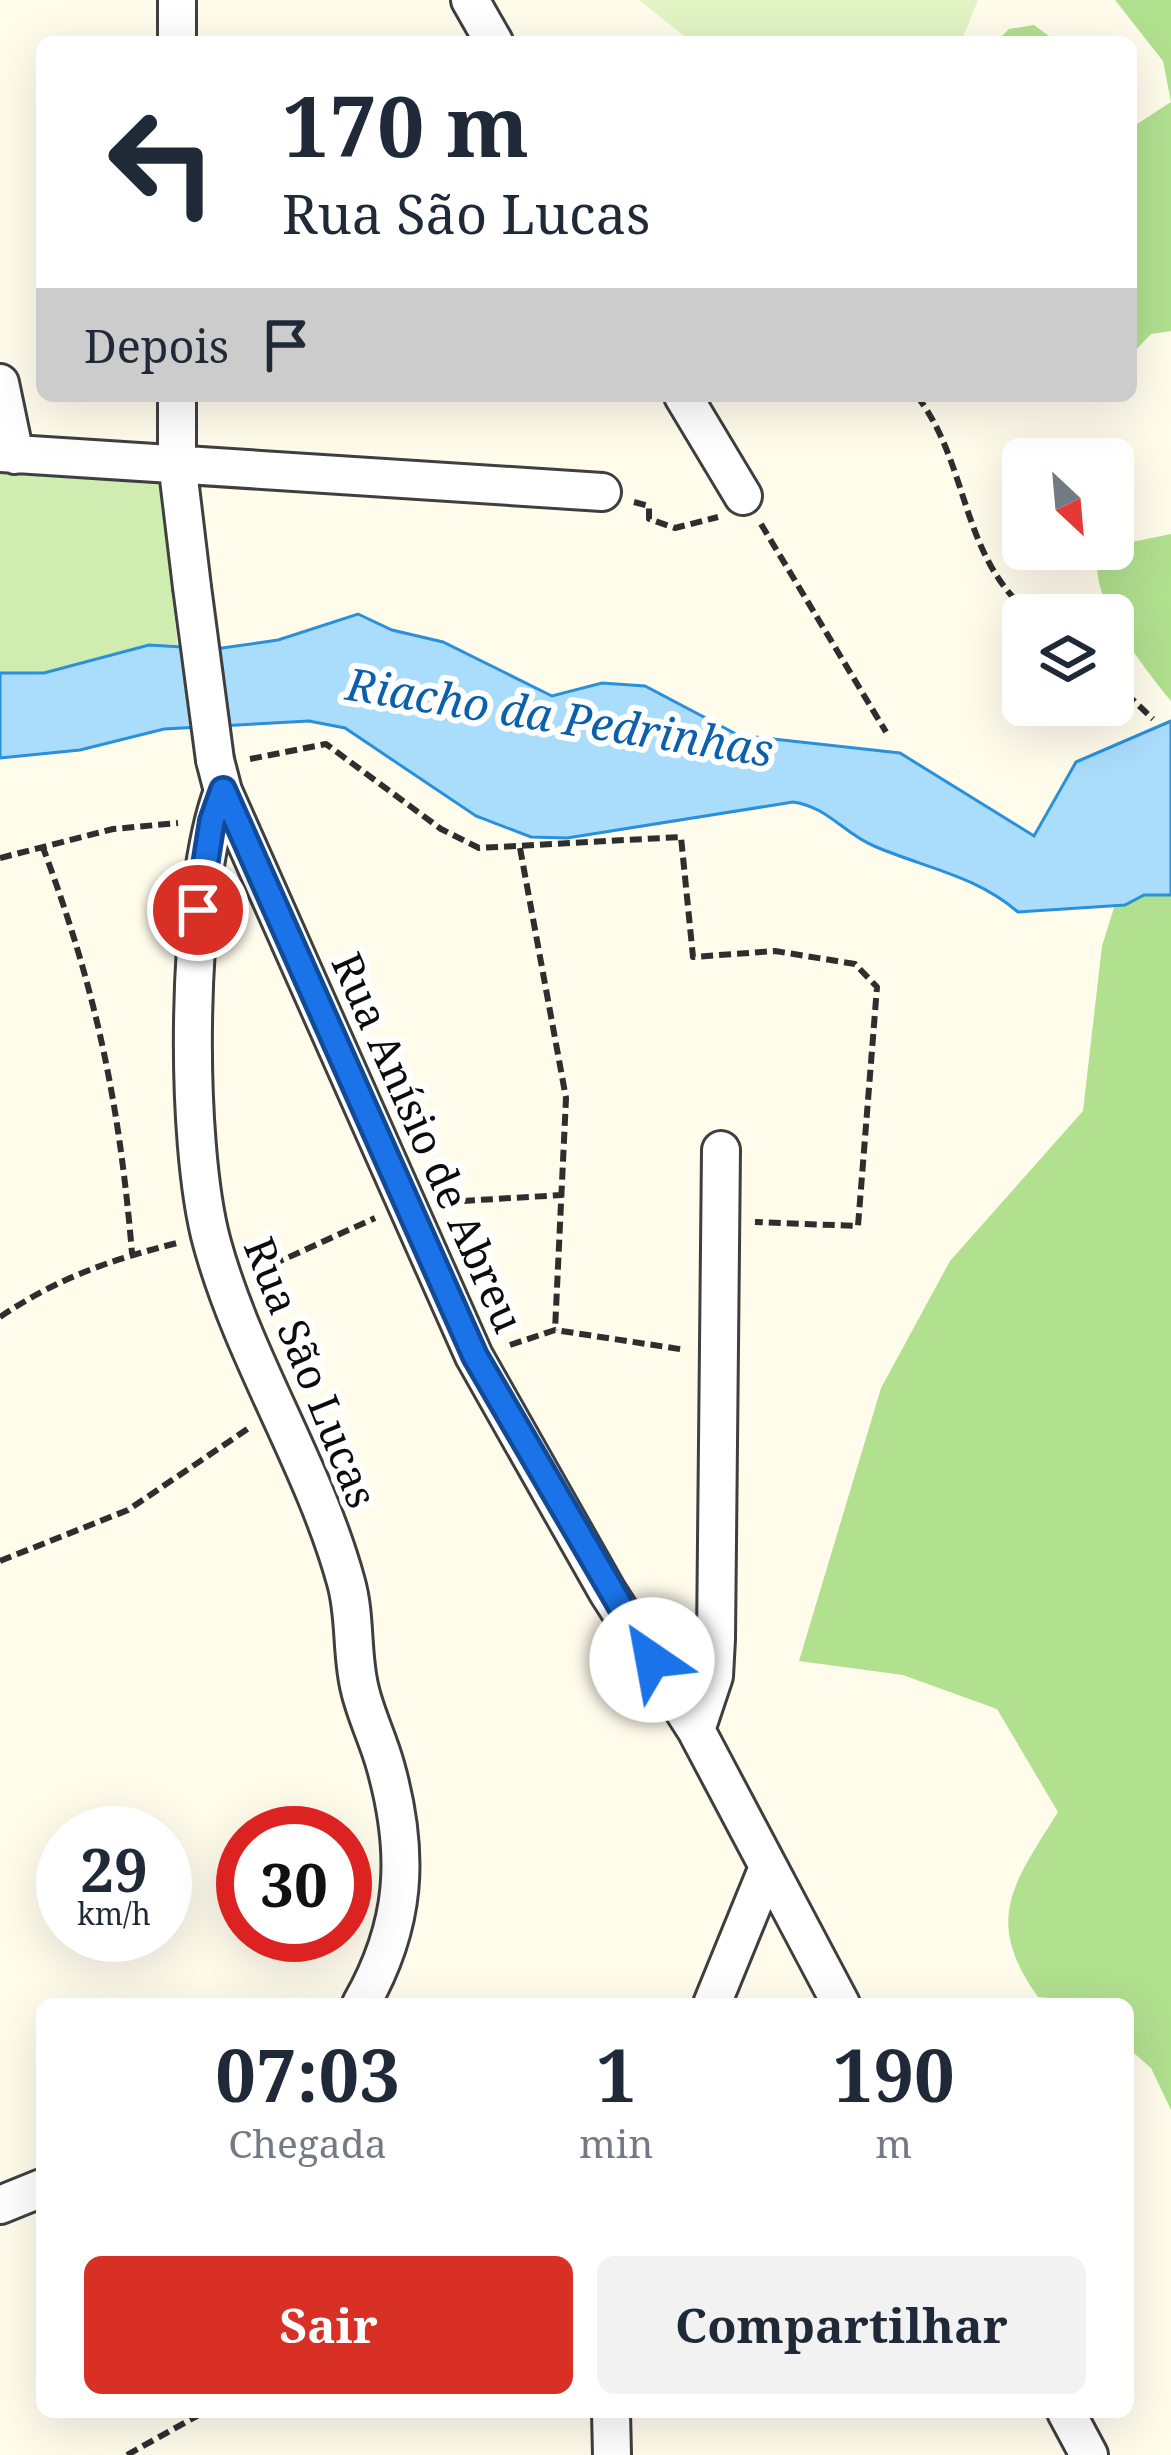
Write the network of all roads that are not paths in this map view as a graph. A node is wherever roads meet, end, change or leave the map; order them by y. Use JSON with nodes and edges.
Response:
{"nodes":[{"id":1,"x":177,"y":0,"type":"edge"},
{"id":2,"x":470,"y":0,"type":"edge"},
{"id":3,"x":177,"y":36,"type":"edge"},
{"id":4,"x":491,"y":36,"type":"edge"},
{"id":5,"x":0,"y":383,"type":"edge"},
{"id":6,"x":177,"y":402,"type":"edge"},
{"id":7,"x":687,"y":402,"type":"edge"},
{"id":8,"x":8,"y":454,"type":"edge"},
{"id":9,"x":177,"y":462,"type":"junction"},
{"id":10,"x":602,"y":493,"type":"road end"},
{"id":11,"x":743,"y":496,"type":"road end"},
{"id":12,"x":222,"y":782,"type":"junction"},
{"id":13,"x":721,"y":1150,"type":"dead end"},
{"id":14,"x":696,"y":1730,"type":"junction"},
{"id":15,"x":768,"y":1867,"type":"junction"},
{"id":16,"x":364,"y":1998,"type":"edge"},
{"id":17,"x":714,"y":1998,"type":"edge"},
{"id":18,"x":838,"y":1998,"type":"edge"},
{"id":19,"x":36,"y":2191,"type":"edge"},
{"id":20,"x":0,"y":2206,"type":"edge"},
{"id":21,"x":611,"y":2418,"type":"edge"},
{"id":22,"x":1069,"y":2418,"type":"edge"},
{"id":23,"x":612,"y":2455,"type":"edge"},
{"id":24,"x":1089,"y":2455,"type":"edge"}],
"edges":[{"from":1,"to":3,"type":"street"},
{"from":2,"to":4,"type":"street"},
{"from":5,"to":8,"type":"street"},
{"from":6,"to":9,"type":"street","name":"Rua Anísio de Abreu"},
{"from":7,"to":11,"type":"street"},
{"from":8,"to":9,"type":"street"},
{"from":9,"to":10,"type":"street"},
{"from":9,"to":12,"type":"street","name":"Rua Anísio de Abreu","bridge":true},
{"from":12,"to":14,"type":"street","name":"Rua Anísio de Abreu"},
{"from":12,"to":16,"type":"street","name":"Rua São Lucas"},
{"from":13,"to":14,"type":"street"},
{"from":14,"to":15,"type":"street","name":"Rua Anísio de Abreu"},
{"from":15,"to":17,"type":"street"},
{"from":15,"to":18,"type":"street","name":"Rua Anísio de Abreu"},
{"from":19,"to":20,"type":"street"},
{"from":21,"to":23,"type":"street"},
{"from":22,"to":24,"type":"street"}]}
